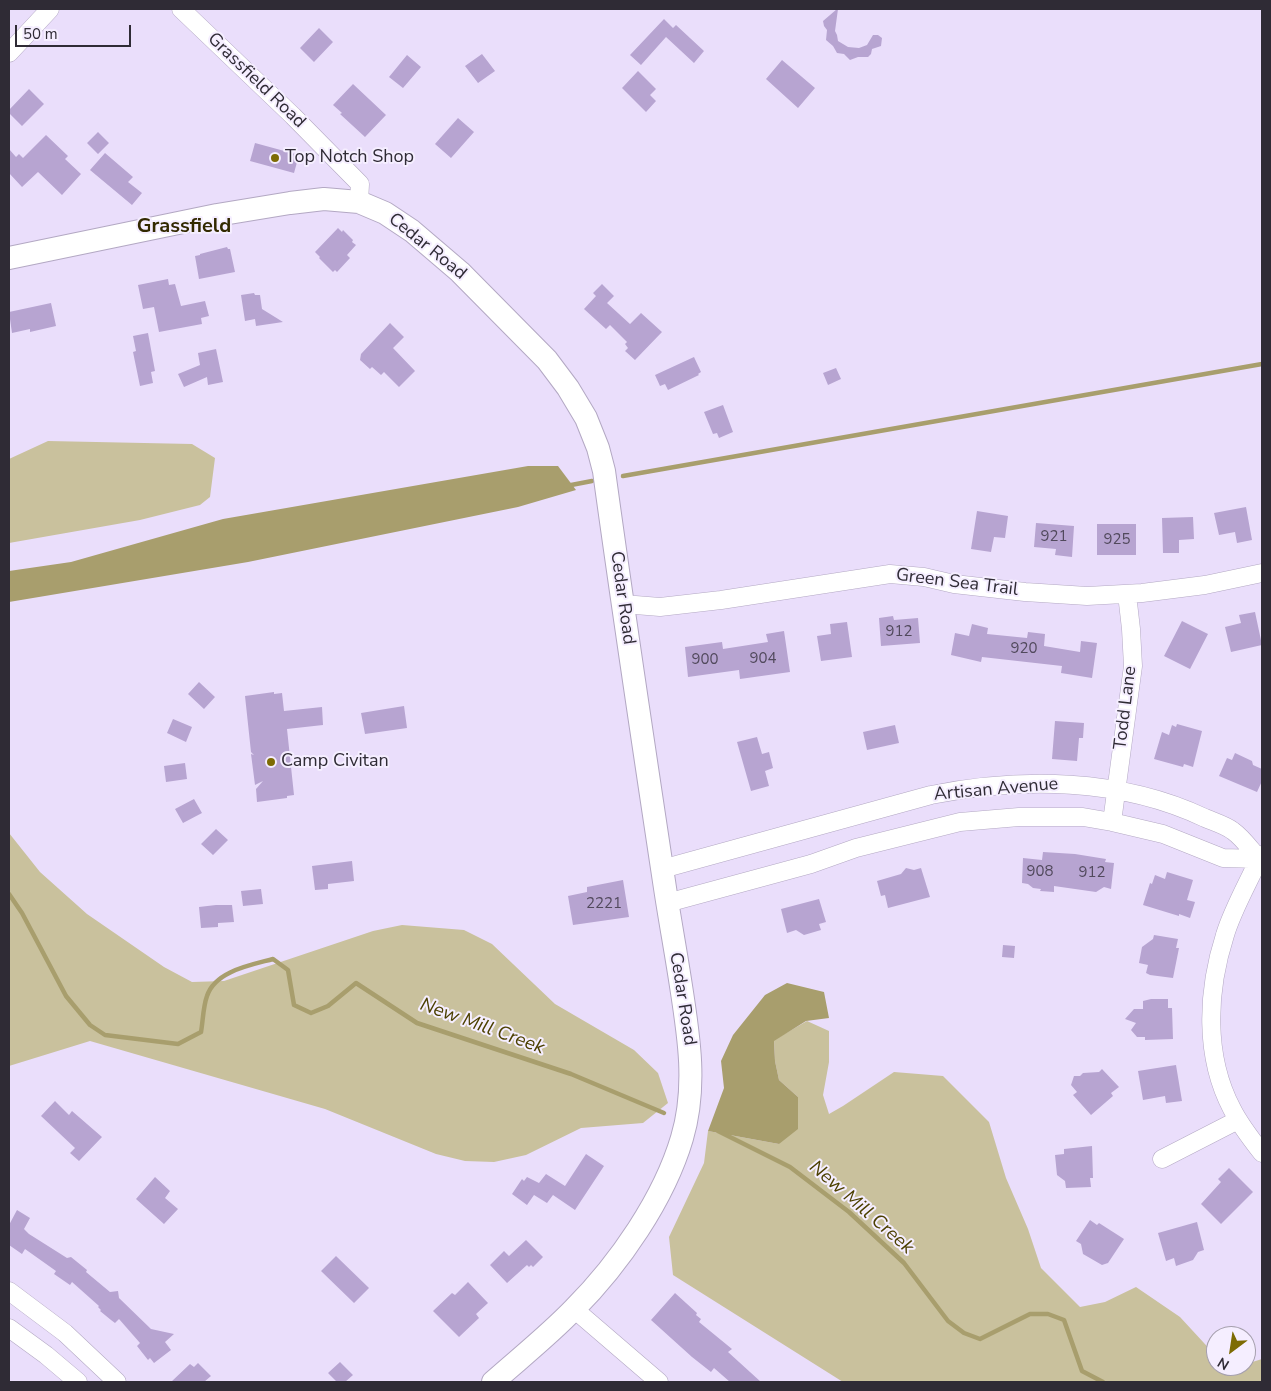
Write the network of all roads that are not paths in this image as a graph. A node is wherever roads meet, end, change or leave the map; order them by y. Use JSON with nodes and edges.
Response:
{"nodes":[{"id":1,"x":50,"y":9,"type":"edge"},
{"id":2,"x":180,"y":9,"type":"edge"},
{"id":3,"x":9,"y":53,"type":"edge"},
{"id":4,"x":359,"y":202,"type":"junction"},
{"id":5,"x":9,"y":258,"type":"edge"},
{"id":6,"x":1262,"y":573,"type":"edge"},
{"id":7,"x":1127,"y":594,"type":"junction"},
{"id":8,"x":623,"y":604,"type":"junction"},
{"id":9,"x":1116,"y":791,"type":"junction"},
{"id":10,"x":1112,"y":822,"type":"junction"},
{"id":11,"x":1261,"y":858,"type":"edge"},
{"id":12,"x":662,"y":868,"type":"junction"},
{"id":13,"x":667,"y":903,"type":"junction"},
{"id":14,"x":1238,"y":1120,"type":"junction"},
{"id":15,"x":1262,"y":1153,"type":"edge"},
{"id":16,"x":1162,"y":1159,"type":"dead end"},
{"id":17,"x":9,"y":1293,"type":"edge"},
{"id":18,"x":574,"y":1309,"type":"junction"},
{"id":19,"x":9,"y":1328,"type":"edge"},
{"id":20,"x":78,"y":1382,"type":"edge"},
{"id":21,"x":117,"y":1382,"type":"edge"},
{"id":22,"x":493,"y":1382,"type":"edge"},
{"id":23,"x":659,"y":1382,"type":"edge"}],
"edges":[{"from":1,"to":3,"type":"street"},
{"from":2,"to":4,"type":"street","name":"Grassfield Road"},
{"from":4,"to":5,"type":"street","name":"Cedar Road"},
{"from":4,"to":8,"type":"street","name":"Cedar Road"},
{"from":6,"to":7,"type":"street","name":"Green Sea Trail"},
{"from":7,"to":8,"type":"street","name":"Green Sea Trail"},
{"from":7,"to":9,"type":"street","name":"Todd Lane"},
{"from":8,"to":12,"type":"street","name":"Cedar Road"},
{"from":9,"to":10,"type":"street","name":"Todd Lane"},
{"from":9,"to":11,"type":"street","name":"Artisan Avenue"},
{"from":9,"to":12,"type":"street","name":"Artisan Avenue"},
{"from":10,"to":11,"type":"street","name":"Artisan Avenue"},
{"from":10,"to":13,"type":"street","name":"Artisan Avenue"},
{"from":11,"to":14,"type":"street"},
{"from":12,"to":13,"type":"street","name":"Cedar Road"},
{"from":13,"to":18,"type":"street","name":"Cedar Road"},
{"from":14,"to":15,"type":"street"},
{"from":14,"to":16,"type":"street"},
{"from":17,"to":21,"type":"street"},
{"from":18,"to":22,"type":"street","name":"Cedar Road"},
{"from":18,"to":23,"type":"street"},
{"from":19,"to":20,"type":"street"}]}
